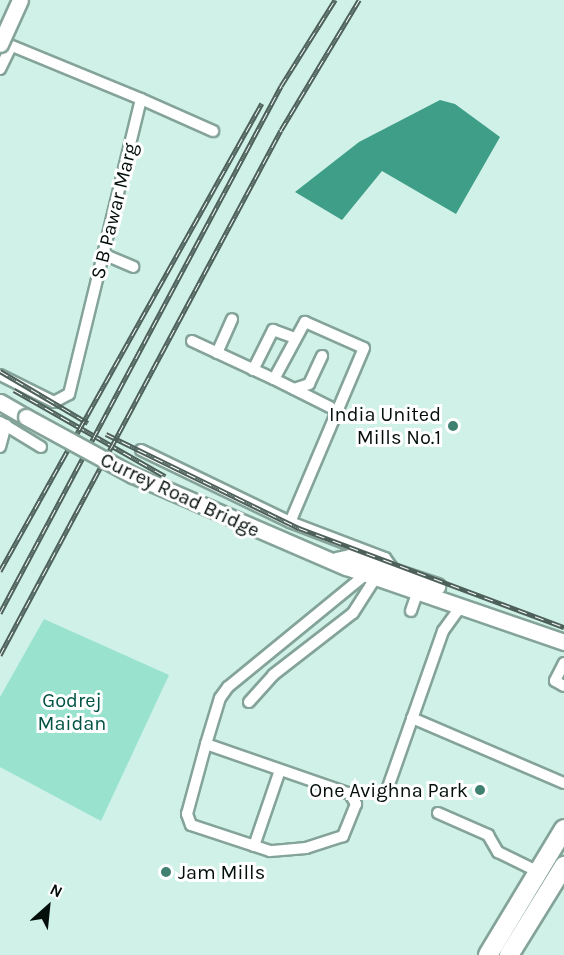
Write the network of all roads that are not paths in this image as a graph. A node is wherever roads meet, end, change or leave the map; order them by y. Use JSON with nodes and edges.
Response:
{"nodes":[{"id":1,"x":20,"y":0,"type":"edge"},
{"id":2,"x":4,"y":43,"type":"edge"},
{"id":3,"x":0,"y":69,"type":"edge"},
{"id":4,"x":141,"y":99,"type":"junction"},
{"id":5,"x":213,"y":131,"type":"dead end"},
{"id":6,"x":103,"y":254,"type":"junction"},
{"id":7,"x":133,"y":267,"type":"dead end"},
{"id":8,"x":232,"y":319,"type":"dead end"},
{"id":9,"x":295,"y":338,"type":"junction"},
{"id":10,"x":192,"y":341,"type":"dead end"},
{"id":11,"x":217,"y":353,"type":"junction"},
{"id":12,"x":322,"y":356,"type":"dead end"},
{"id":13,"x":253,"y":370,"type":"junction"},
{"id":14,"x":0,"y":375,"type":"edge"},
{"id":15,"x":274,"y":379,"type":"junction"},
{"id":16,"x":294,"y":389,"type":"junction"},
{"id":17,"x":0,"y":402,"type":"edge"},
{"id":18,"x":330,"y":407,"type":"dead end"},
{"id":19,"x":3,"y":423,"type":"edge"},
{"id":20,"x":0,"y":447,"type":"edge"},
{"id":21,"x":41,"y":447,"type":"dead end"},
{"id":22,"x":141,"y":450,"type":"dead end"},
{"id":23,"x":291,"y":522,"type":"junction"},
{"id":24,"x":367,"y":571,"type":"junction"},
{"id":25,"x":395,"y":572,"type":"junction"},
{"id":26,"x":418,"y":591,"type":"junction"},
{"id":27,"x":462,"y":605,"type":"junction"},
{"id":28,"x":411,"y":611,"type":"dead end"},
{"id":29,"x":564,"y":632,"type":"edge"},
{"id":30,"x":564,"y":642,"type":"edge"},
{"id":31,"x":564,"y":663,"type":"edge"},
{"id":32,"x":564,"y":686,"type":"edge"},
{"id":33,"x":249,"y":702,"type":"dead end"},
{"id":34,"x":412,"y":718,"type":"junction"},
{"id":35,"x":206,"y":744,"type":"junction"},
{"id":36,"x":280,"y":770,"type":"junction"},
{"id":37,"x":564,"y":783,"type":"edge"},
{"id":38,"x":386,"y":793,"type":"dead end"},
{"id":39,"x":438,"y":813,"type":"dead end"},
{"id":40,"x":564,"y":829,"type":"edge"},
{"id":41,"x":254,"y":846,"type":"junction"},
{"id":42,"x":564,"y":854,"type":"edge"},
{"id":43,"x":564,"y":866,"type":"edge"},
{"id":44,"x":539,"y":872,"type":"junction"},
{"id":45,"x":564,"y":882,"type":"edge"},
{"id":46,"x":488,"y":955,"type":"edge"},
{"id":47,"x":502,"y":955,"type":"edge"},
{"id":48,"x":509,"y":955,"type":"edge"},
{"id":49,"x":518,"y":955,"type":"edge"}],
"edges":[{"from":1,"to":2,"type":"main road","bridge":true},
{"from":2,"to":3,"type":"street"},
{"from":2,"to":4,"type":"street"},
{"from":4,"to":5,"type":"street"},
{"from":4,"to":6,"type":"street","name":"S B Pawar Marg"},
{"from":6,"to":7,"type":"street"},
{"from":6,"to":14,"type":"street","name":"S B Pawar Marg"},
{"from":8,"to":11,"type":"street"},
{"from":9,"to":13,"type":"street"},
{"from":9,"to":15,"type":"street"},
{"from":9,"to":23,"type":"street"},
{"from":10,"to":11,"type":"street"},
{"from":11,"to":13,"type":"street"},
{"from":12,"to":16,"type":"street"},
{"from":13,"to":15,"type":"street"},
{"from":15,"to":16,"type":"street"},
{"from":16,"to":18,"type":"street"},
{"from":17,"to":24,"type":"main road","name":"Currey Road Bridge","bridge":true},
{"from":19,"to":20,"type":"street"},
{"from":19,"to":21,"type":"street"},
{"from":22,"to":23,"type":"street"},
{"from":23,"to":25,"type":"street"},
{"from":24,"to":25,"type":"main road"},
{"from":24,"to":26,"type":"main road"},
{"from":24,"to":33,"type":"street"},
{"from":24,"to":35,"type":"street"},
{"from":25,"to":29,"type":"main road"},
{"from":26,"to":27,"type":"main road"},
{"from":26,"to":28,"type":"street"},
{"from":27,"to":30,"type":"main road"},
{"from":27,"to":34,"type":"street"},
{"from":31,"to":32,"type":"street"},
{"from":34,"to":37,"type":"street"},
{"from":34,"to":38,"type":"street"},
{"from":35,"to":36,"type":"street"},
{"from":35,"to":41,"type":"street"},
{"from":36,"to":41,"type":"street"},
{"from":36,"to":41,"type":"street"},
{"from":39,"to":44,"type":"street"},
{"from":40,"to":44,"type":"highway"},
{"from":42,"to":47,"type":"highway"},
{"from":43,"to":48,"type":"highway"},
{"from":44,"to":46,"type":"highway"},
{"from":45,"to":49,"type":"highway"}]}
